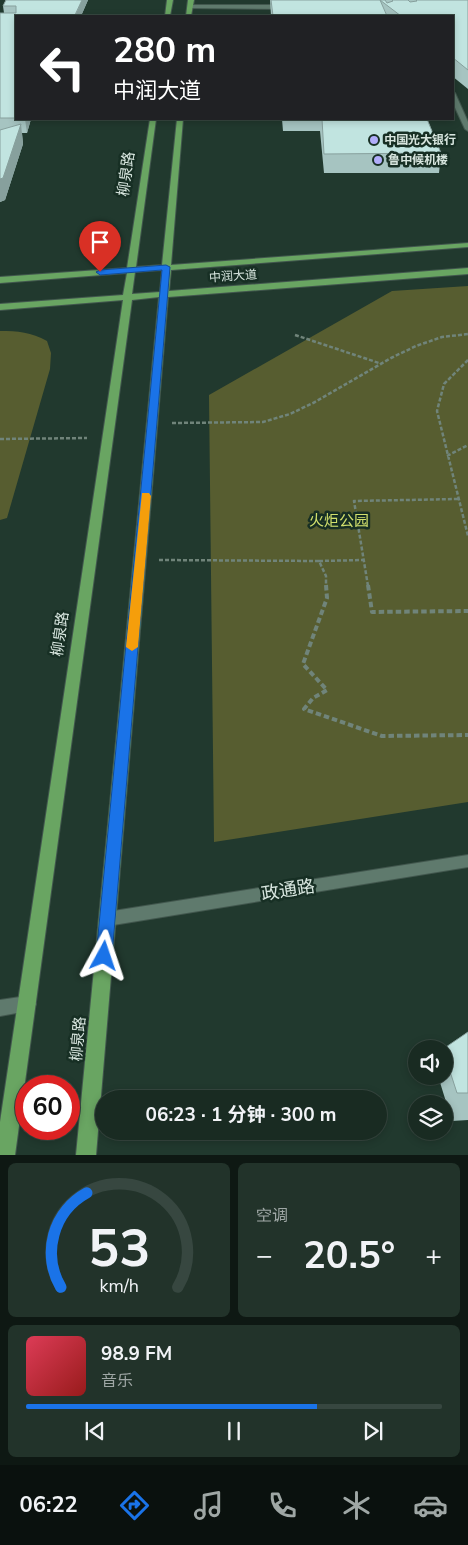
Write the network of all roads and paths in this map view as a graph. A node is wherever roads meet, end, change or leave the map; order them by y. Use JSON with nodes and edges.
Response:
{"nodes":[{"id":1,"x":170,"y":0,"type":"edge"},
{"id":2,"x":191,"y":0,"type":"edge"},
{"id":3,"x":190,"y":7,"type":"junction"},
{"id":4,"x":297,"y":7,"type":"edge"},
{"id":5,"x":168,"y":15,"type":"edge"},
{"id":6,"x":189,"y":15,"type":"edge"},
{"id":7,"x":457,"y":97,"type":"edge"},
{"id":8,"x":153,"y":120,"type":"edge"},
{"id":9,"x":180,"y":120,"type":"edge"},
{"id":10,"x":468,"y":127,"type":"edge"},
{"id":11,"x":468,"y":246,"type":"edge"},
{"id":12,"x":166,"y":267,"type":"junction"},
{"id":13,"x":132,"y":270,"type":"junction"},
{"id":14,"x":468,"y":271,"type":"edge"},
{"id":15,"x":0,"y":280,"type":"edge"},
{"id":16,"x":164,"y":294,"type":"junction"},
{"id":17,"x":128,"y":297,"type":"junction"},
{"id":18,"x":0,"y":307,"type":"edge"},
{"id":19,"x":468,"y":334,"type":"edge"},
{"id":20,"x":295,"y":335,"type":"dead end"},
{"id":21,"x":468,"y":360,"type":"edge"},
{"id":22,"x":382,"y":364,"type":"junction"},
{"id":23,"x":152,"y":423,"type":"junction"},
{"id":24,"x":108,"y":437,"type":"junction"},
{"id":25,"x":0,"y":439,"type":"edge"},
{"id":26,"x":468,"y":445,"type":"edge"},
{"id":27,"x":447,"y":456,"type":"junction"},
{"id":28,"x":458,"y":499,"type":"junction"},
{"id":29,"x":468,"y":536,"type":"edge"},
{"id":30,"x":140,"y":560,"type":"junction"},
{"id":31,"x":364,"y":560,"type":"junction"},
{"id":32,"x":319,"y":561,"type":"junction"},
{"id":33,"x":468,"y":611,"type":"edge"},
{"id":34,"x":468,"y":735,"type":"edge"},
{"id":35,"x":468,"y":861,"type":"edge"},
{"id":36,"x":107,"y":919,"type":"junction"},
{"id":37,"x":27,"y":1004,"type":"junction"},
{"id":38,"x":0,"y":1008,"type":"edge"},
{"id":39,"x":5,"y":1155,"type":"edge"},
{"id":40,"x":86,"y":1155,"type":"edge"}],
"edges":[{"from":1,"to":5,"type":"main road"},
{"from":2,"to":3,"type":"main road"},
{"from":3,"to":4,"type":"street"},
{"from":3,"to":6,"type":"main road"},
{"from":7,"to":10,"type":"street"},
{"from":8,"to":13,"type":"main road","name":"柳泉路"},
{"from":9,"to":12,"type":"main road","name":"柳泉路"},
{"from":11,"to":12,"type":"main road","name":"中润大道"},
{"from":12,"to":13,"type":"main road","name":"中润大道"},
{"from":12,"to":16,"type":"main road","name":"柳泉路"},
{"from":13,"to":15,"type":"main road","name":"中润大道"},
{"from":13,"to":17,"type":"main road","name":"柳泉路"},
{"from":14,"to":16,"type":"main road","name":"中润大道"},
{"from":16,"to":17,"type":"main road","name":"中润大道"},
{"from":16,"to":23,"type":"main road","name":"柳泉路"},
{"from":17,"to":18,"type":"main road","name":"中润大道"},
{"from":17,"to":24,"type":"main road","name":"柳泉路"},
{"from":19,"to":22,"type":"path"},
{"from":20,"to":22,"type":"path"},
{"from":21,"to":27,"type":"path"},
{"from":22,"to":23,"type":"path"},
{"from":23,"to":30,"type":"main road","name":"柳泉路"},
{"from":24,"to":25,"type":"path"},
{"from":24,"to":37,"type":"main road","name":"柳泉路"},
{"from":26,"to":27,"type":"path"},
{"from":27,"to":28,"type":"path"},
{"from":28,"to":29,"type":"path"},
{"from":28,"to":31,"type":"path"},
{"from":30,"to":32,"type":"path"},
{"from":30,"to":36,"type":"main road","name":"柳泉路"},
{"from":31,"to":32,"type":"path"},
{"from":31,"to":33,"type":"path"},
{"from":32,"to":34,"type":"path"},
{"from":35,"to":36,"type":"street","name":"政通路"},
{"from":36,"to":40,"type":"main road","name":"柳泉路"},
{"from":37,"to":38,"type":"street"},
{"from":37,"to":39,"type":"main road","name":"柳泉路"}]}
